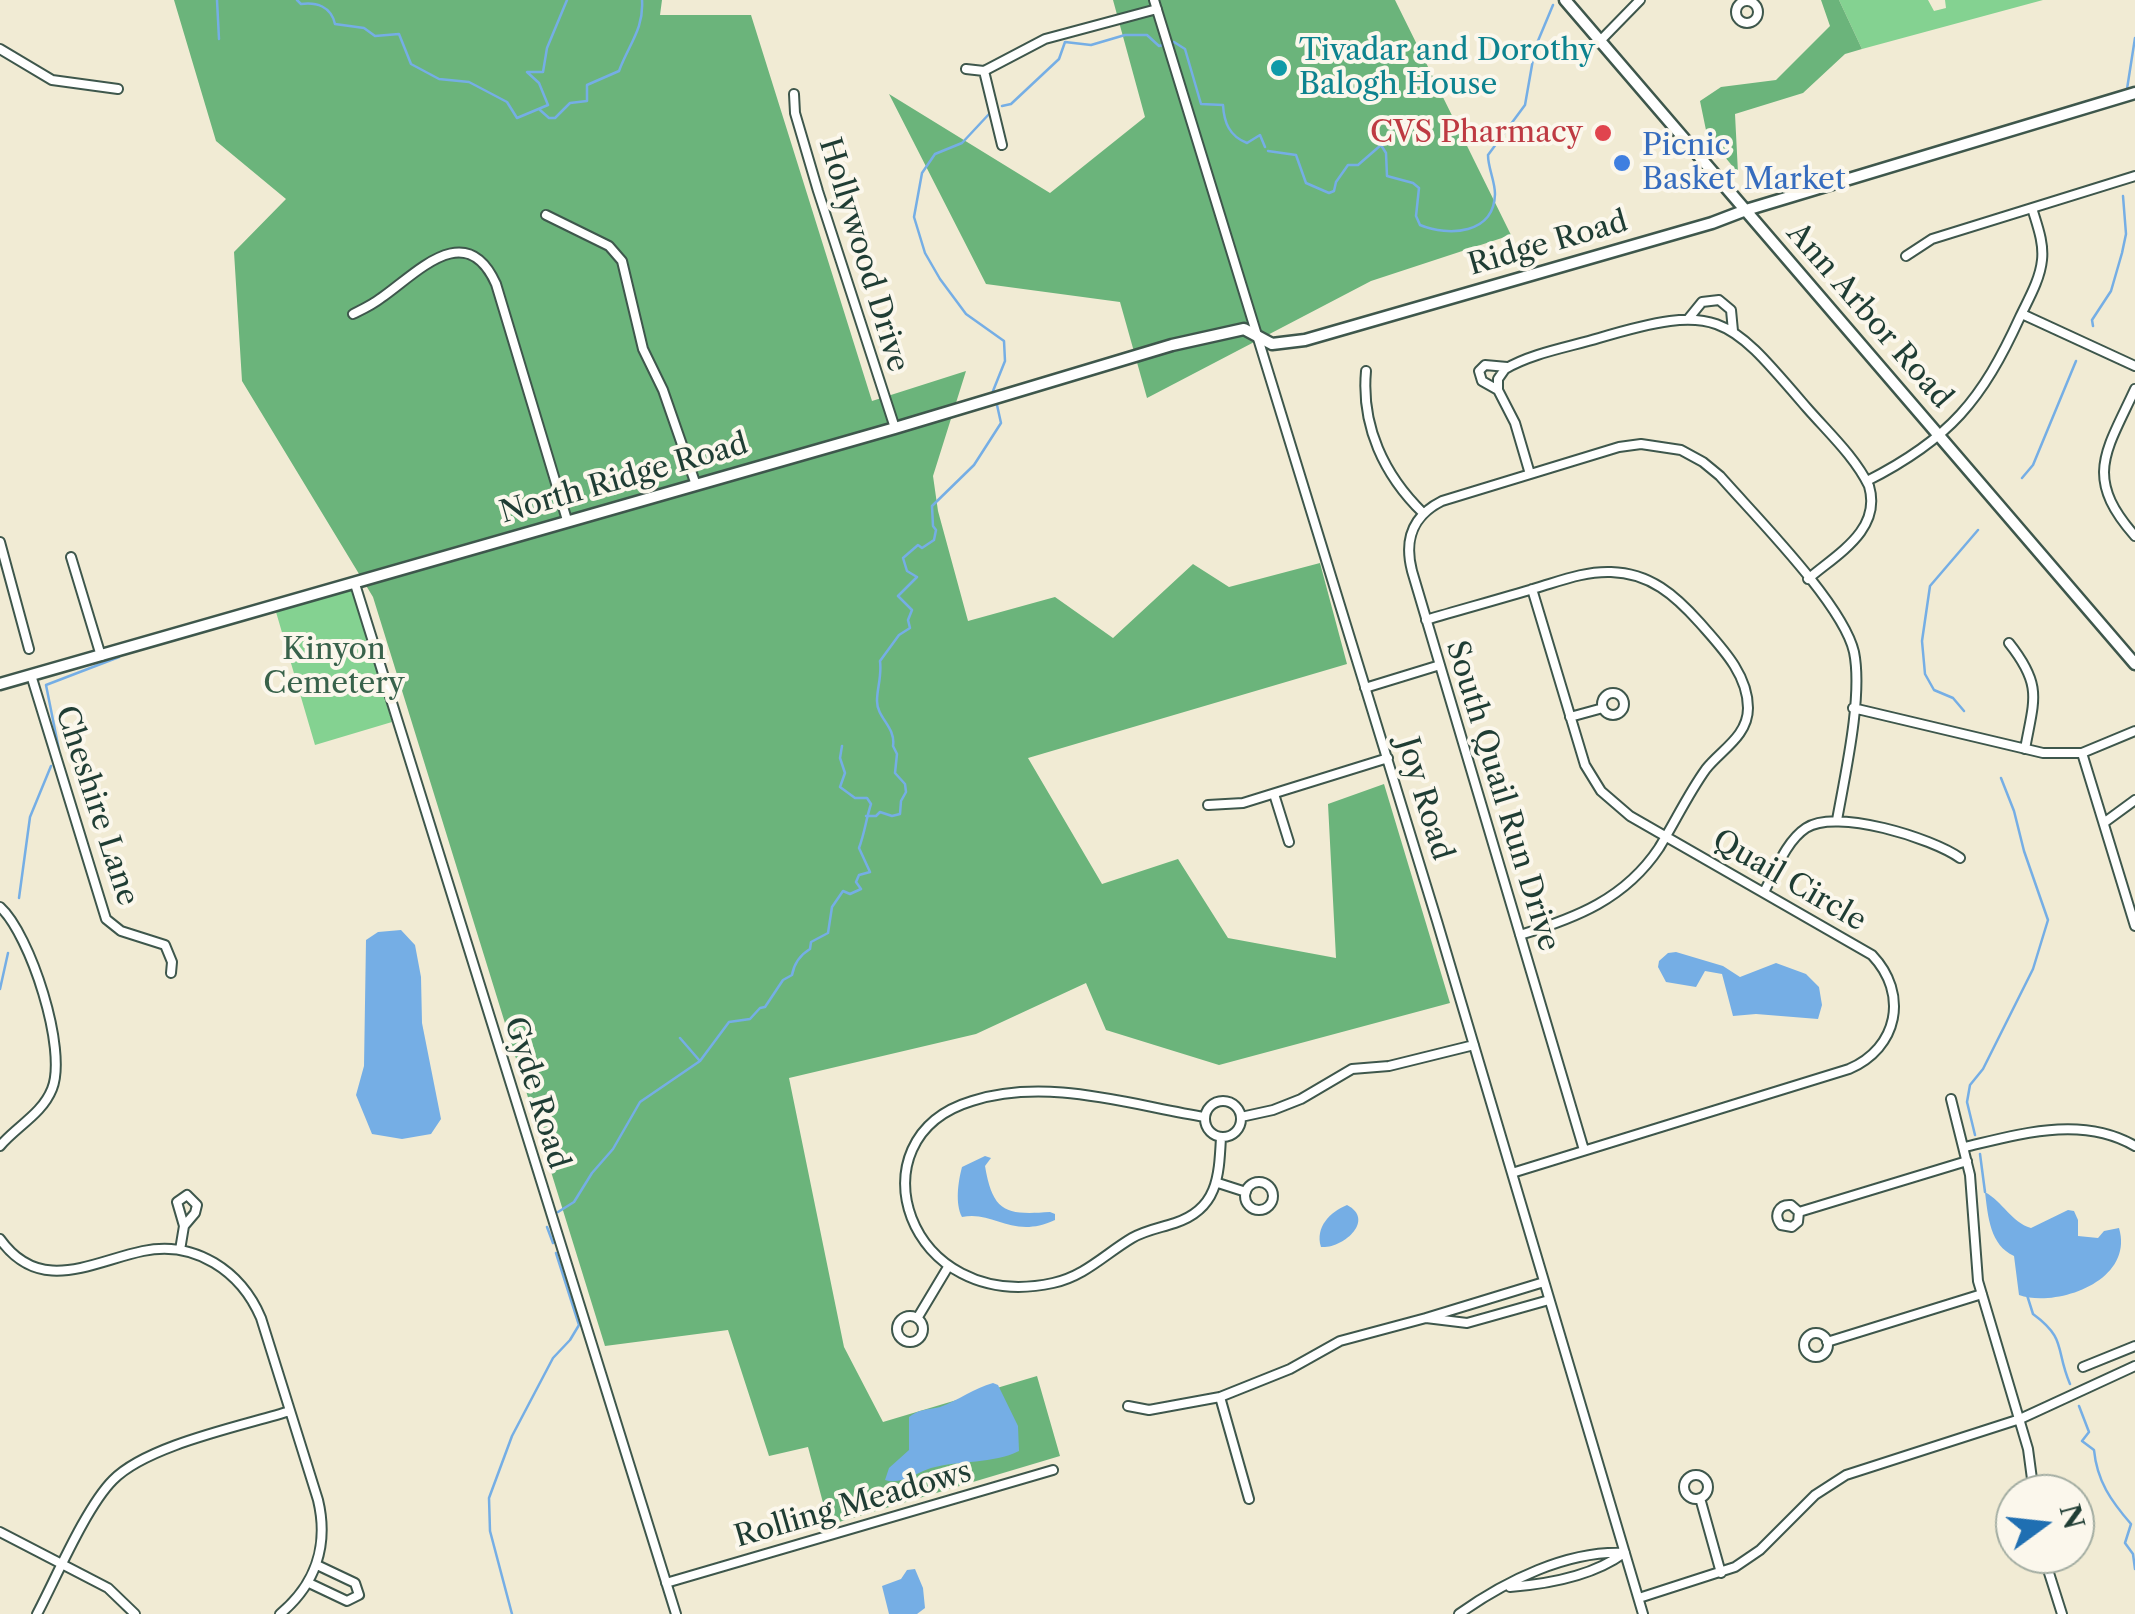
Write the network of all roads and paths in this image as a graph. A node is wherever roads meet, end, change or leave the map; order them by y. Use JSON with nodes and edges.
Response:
{"nodes":[{"id":1,"x":1565,"y":0,"type":"edge"},
{"id":2,"x":1640,"y":0,"type":"edge"},
{"id":3,"x":1155,"y":4,"type":"edge"},
{"id":4,"x":1599,"y":42,"type":"junction"},
{"id":5,"x":0,"y":50,"type":"edge"},
{"id":6,"x":966,"y":70,"type":"dead end"},
{"id":7,"x":984,"y":71,"type":"junction"},
{"id":8,"x":118,"y":89,"type":"dead end"},
{"id":9,"x":2135,"y":93,"type":"edge"},
{"id":10,"x":794,"y":94,"type":"dead end"},
{"id":11,"x":1002,"y":145,"type":"dead end"},
{"id":12,"x":2132,"y":177,"type":"edge"},
{"id":13,"x":2032,"y":208,"type":"junction"},
{"id":14,"x":1746,"y":210,"type":"junction"},
{"id":15,"x":546,"y":215,"type":"dead end"},
{"id":16,"x":1906,"y":256,"type":"dead end"},
{"id":17,"x":353,"y":314,"type":"dead end"},
{"id":18,"x":2022,"y":314,"type":"junction"},
{"id":19,"x":1690,"y":318,"type":"junction"},
{"id":20,"x":1733,"y":331,"type":"junction"},
{"id":21,"x":1260,"y":339,"type":"junction"},
{"id":22,"x":2135,"y":366,"type":"edge"},
{"id":23,"x":1507,"y":367,"type":"junction"},
{"id":24,"x":1366,"y":371,"type":"dead end"},
{"id":25,"x":1498,"y":390,"type":"junction"},
{"id":26,"x":2135,"y":390,"type":"edge"},
{"id":27,"x":895,"y":428,"type":"junction"},
{"id":28,"x":1938,"y":434,"type":"junction"},
{"id":29,"x":1530,"y":474,"type":"junction"},
{"id":30,"x":1867,"y":481,"type":"junction"},
{"id":31,"x":696,"y":485,"type":"junction"},
{"id":32,"x":1423,"y":512,"type":"junction"},
{"id":33,"x":567,"y":520,"type":"junction"},
{"id":34,"x":2135,"y":536,"type":"edge"},
{"id":35,"x":0,"y":542,"type":"edge"},
{"id":36,"x":71,"y":558,"type":"dead end"},
{"id":37,"x":1808,"y":579,"type":"junction"},
{"id":38,"x":354,"y":584,"type":"junction"},
{"id":39,"x":1532,"y":589,"type":"junction"},
{"id":40,"x":1426,"y":620,"type":"junction"},
{"id":41,"x":2009,"y":644,"type":"dead end"},
{"id":42,"x":30,"y":649,"type":"dead end"},
{"id":43,"x":102,"y":656,"type":"junction"},
{"id":44,"x":2135,"y":664,"type":"edge"},
{"id":45,"x":1440,"y":665,"type":"junction"},
{"id":46,"x":30,"y":676,"type":"junction"},
{"id":47,"x":0,"y":684,"type":"edge"},
{"id":48,"x":1365,"y":688,"type":"junction"},
{"id":49,"x":1603,"y":708,"type":"dead end"},
{"id":50,"x":1853,"y":708,"type":"junction"},
{"id":51,"x":1570,"y":716,"type":"junction"},
{"id":52,"x":2135,"y":730,"type":"edge"},
{"id":53,"x":2025,"y":750,"type":"junction"},
{"id":54,"x":2082,"y":753,"type":"junction"},
{"id":55,"x":1388,"y":758,"type":"junction"},
{"id":56,"x":1274,"y":794,"type":"junction"},
{"id":57,"x":2135,"y":800,"type":"edge"},
{"id":58,"x":1208,"y":805,"type":"dead end"},
{"id":59,"x":1837,"y":820,"type":"junction"},
{"id":60,"x":2105,"y":822,"type":"junction"},
{"id":61,"x":1666,"y":836,"type":"junction"},
{"id":62,"x":1290,"y":842,"type":"dead end"},
{"id":63,"x":1960,"y":858,"type":"dead end"},
{"id":64,"x":1764,"y":892,"type":"junction"},
{"id":65,"x":2132,"y":903,"type":"edge"},
{"id":66,"x":0,"y":907,"type":"edge"},
{"id":67,"x":2135,"y":926,"type":"edge"},
{"id":68,"x":1520,"y":936,"type":"junction"},
{"id":69,"x":171,"y":973,"type":"dead end"},
{"id":70,"x":1474,"y":1045,"type":"junction"},
{"id":71,"x":1952,"y":1099,"type":"dead end"},
{"id":72,"x":1206,"y":1117,"type":"junction"},
{"id":73,"x":1241,"y":1117,"type":"junction"},
{"id":74,"x":1221,"y":1137,"type":"junction"},
{"id":75,"x":0,"y":1146,"type":"edge"},
{"id":76,"x":2135,"y":1146,"type":"edge"},
{"id":77,"x":1965,"y":1148,"type":"junction"},
{"id":78,"x":1584,"y":1150,"type":"junction"},
{"id":79,"x":1967,"y":1161,"type":"junction"},
{"id":80,"x":1512,"y":1173,"type":"junction"},
{"id":81,"x":1218,"y":1183,"type":"junction"},
{"id":82,"x":1246,"y":1192,"type":"dead end"},
{"id":83,"x":1799,"y":1212,"type":"dead end"},
{"id":84,"x":184,"y":1226,"type":"dead end"},
{"id":85,"x":0,"y":1239,"type":"edge"},
{"id":86,"x":180,"y":1250,"type":"junction"},
{"id":87,"x":948,"y":1267,"type":"junction"},
{"id":88,"x":1544,"y":1282,"type":"junction"},
{"id":89,"x":1982,"y":1294,"type":"junction"},
{"id":90,"x":1549,"y":1300,"type":"junction"},
{"id":91,"x":918,"y":1318,"type":"dead end"},
{"id":92,"x":1426,"y":1318,"type":"junction"},
{"id":93,"x":1827,"y":1342,"type":"dead end"},
{"id":94,"x":2135,"y":1346,"type":"edge"},
{"id":95,"x":2135,"y":1366,"type":"edge"},
{"id":96,"x":2082,"y":1367,"type":"dead end"},
{"id":97,"x":1220,"y":1396,"type":"junction"},
{"id":98,"x":1128,"y":1406,"type":"dead end"},
{"id":99,"x":290,"y":1411,"type":"junction"},
{"id":100,"x":2020,"y":1419,"type":"junction"},
{"id":101,"x":1053,"y":1470,"type":"dead end"},
{"id":102,"x":2033,"y":1474,"type":"edge"},
{"id":103,"x":1700,"y":1498,"type":"dead end"},
{"id":104,"x":1249,"y":1500,"type":"dead end"},
{"id":105,"x":0,"y":1532,"type":"edge"},
{"id":106,"x":1625,"y":1553,"type":"junction"},
{"id":107,"x":63,"y":1564,"type":"junction"},
{"id":108,"x":317,"y":1565,"type":"junction"},
{"id":109,"x":1721,"y":1573,"type":"junction"},
{"id":110,"x":2049,"y":1574,"type":"edge"},
{"id":111,"x":309,"y":1582,"type":"junction"},
{"id":112,"x":666,"y":1583,"type":"junction"},
{"id":113,"x":1639,"y":1598,"type":"junction"},
{"id":114,"x":37,"y":1614,"type":"edge"},
{"id":115,"x":135,"y":1614,"type":"edge"},
{"id":116,"x":280,"y":1614,"type":"edge"},
{"id":117,"x":676,"y":1614,"type":"edge"},
{"id":118,"x":1459,"y":1614,"type":"edge"},
{"id":119,"x":1643,"y":1614,"type":"edge"},
{"id":120,"x":2062,"y":1614,"type":"edge"}],
"edges":[{"from":1,"to":4,"type":"street","name":"Ann Arbor Road"},
{"from":2,"to":4,"type":"street"},
{"from":3,"to":7,"type":"street"},
{"from":3,"to":21,"type":"street","name":"Joy Road"},
{"from":4,"to":14,"type":"street","name":"Ann Arbor Road"},
{"from":5,"to":8,"type":"street"},
{"from":6,"to":7,"type":"street"},
{"from":7,"to":11,"type":"street"},
{"from":9,"to":14,"type":"street","name":"Ridge Road"},
{"from":10,"to":27,"type":"street","name":"Hollywood Drive"},
{"from":12,"to":13,"type":"street"},
{"from":13,"to":16,"type":"street"},
{"from":13,"to":18,"type":"street"},
{"from":14,"to":21,"type":"street","name":"Ridge Road"},
{"from":14,"to":28,"type":"street","name":"Ann Arbor Road"},
{"from":15,"to":31,"type":"street"},
{"from":17,"to":33,"type":"street"},
{"from":18,"to":22,"type":"street"},
{"from":18,"to":28,"type":"street"},
{"from":19,"to":20,"type":"street"},
{"from":19,"to":20,"type":"street"},
{"from":19,"to":23,"type":"street"},
{"from":20,"to":30,"type":"street"},
{"from":21,"to":27,"type":"street","name":"North Ridge Road"},
{"from":21,"to":48,"type":"street","name":"Joy Road"},
{"from":23,"to":25,"type":"street"},
{"from":23,"to":25,"type":"street"},
{"from":24,"to":32,"type":"street"},
{"from":25,"to":29,"type":"street"},
{"from":26,"to":34,"type":"street"},
{"from":27,"to":31,"type":"street","name":"North Ridge Road"},
{"from":28,"to":30,"type":"street"},
{"from":28,"to":44,"type":"street","name":"Ann Arbor Road"},
{"from":29,"to":32,"type":"street"},
{"from":29,"to":37,"type":"street"},
{"from":30,"to":37,"type":"street"},
{"from":31,"to":33,"type":"street","name":"North Ridge Road"},
{"from":32,"to":40,"type":"street","name":"South Quail Run Drive"},
{"from":33,"to":38,"type":"street","name":"North Ridge Road"},
{"from":35,"to":42,"type":"street"},
{"from":36,"to":43,"type":"street"},
{"from":37,"to":50,"type":"street"},
{"from":38,"to":43,"type":"street","name":"North Ridge Road"},
{"from":38,"to":112,"type":"street","name":"Gyde Road"},
{"from":39,"to":40,"type":"street"},
{"from":39,"to":51,"type":"street","name":"Quail Circle"},
{"from":39,"to":61,"type":"street"},
{"from":40,"to":45,"type":"street","name":"South Quail Run Drive"},
{"from":41,"to":53,"type":"street"},
{"from":43,"to":46,"type":"street","name":"North Ridge Road"},
{"from":45,"to":48,"type":"street"},
{"from":45,"to":68,"type":"street","name":"South Quail Run Drive"},
{"from":46,"to":47,"type":"street","name":"North Ridge Road"},
{"from":46,"to":69,"type":"street","name":"Cheshire Lane"},
{"from":48,"to":55,"type":"street","name":"Joy Road"},
{"from":49,"to":51,"type":"street"},
{"from":50,"to":53,"type":"street"},
{"from":50,"to":59,"type":"street"},
{"from":51,"to":61,"type":"street","name":"Quail Circle"},
{"from":52,"to":54,"type":"street"},
{"from":53,"to":54,"type":"street"},
{"from":54,"to":60,"type":"street"},
{"from":55,"to":56,"type":"street"},
{"from":55,"to":70,"type":"street","name":"Joy Road"},
{"from":56,"to":58,"type":"street"},
{"from":56,"to":62,"type":"street"},
{"from":57,"to":60,"type":"street"},
{"from":59,"to":63,"type":"street"},
{"from":59,"to":64,"type":"street"},
{"from":60,"to":65,"type":"street"},
{"from":61,"to":64,"type":"street","name":"Quail Circle"},
{"from":61,"to":68,"type":"street"},
{"from":64,"to":78,"type":"street","name":"Quail Circle"},
{"from":65,"to":67,"type":"street"},
{"from":66,"to":75,"type":"street"},
{"from":68,"to":78,"type":"street","name":"South Quail Run Drive"},
{"from":70,"to":73,"type":"street"},
{"from":70,"to":80,"type":"street","name":"Joy Road"},
{"from":71,"to":77,"type":"street"},
{"from":72,"to":73,"type":"street"},
{"from":72,"to":74,"type":"street"},
{"from":72,"to":87,"type":"street"},
{"from":73,"to":74,"type":"street"},
{"from":74,"to":81,"type":"street"},
{"from":76,"to":77,"type":"street"},
{"from":77,"to":79,"type":"street"},
{"from":78,"to":80,"type":"street","name":"Quail Circle"},
{"from":79,"to":83,"type":"street"},
{"from":79,"to":89,"type":"street"},
{"from":80,"to":88,"type":"street","name":"Joy Road"},
{"from":81,"to":82,"type":"street"},
{"from":81,"to":87,"type":"street"},
{"from":84,"to":86,"type":"street"},
{"from":85,"to":86,"type":"street"},
{"from":86,"to":99,"type":"street"},
{"from":87,"to":91,"type":"street"},
{"from":88,"to":90,"type":"street","name":"Joy Road"},
{"from":88,"to":92,"type":"street"},
{"from":89,"to":93,"type":"street"},
{"from":89,"to":100,"type":"street"},
{"from":90,"to":92,"type":"street"},
{"from":90,"to":106,"type":"street","name":"Joy Road"},
{"from":92,"to":97,"type":"street"},
{"from":94,"to":96,"type":"street"},
{"from":95,"to":100,"type":"street"},
{"from":97,"to":98,"type":"street"},
{"from":97,"to":104,"type":"street"},
{"from":99,"to":107,"type":"street"},
{"from":99,"to":108,"type":"street"},
{"from":100,"to":102,"type":"street"},
{"from":100,"to":109,"type":"street"},
{"from":101,"to":112,"type":"street","name":"Rolling Meadows"},
{"from":103,"to":109,"type":"street"},
{"from":105,"to":107,"type":"street"},
{"from":106,"to":113,"type":"street","name":"Joy Road"},
{"from":106,"to":118,"type":"street"},
{"from":107,"to":114,"type":"street"},
{"from":107,"to":115,"type":"street"},
{"from":108,"to":111,"type":"street"},
{"from":108,"to":111,"type":"street"},
{"from":109,"to":113,"type":"street"},
{"from":110,"to":120,"type":"street"},
{"from":111,"to":116,"type":"street"},
{"from":112,"to":117,"type":"street","name":"Gyde Road"},
{"from":113,"to":119,"type":"street","name":"Joy Road"}]}
